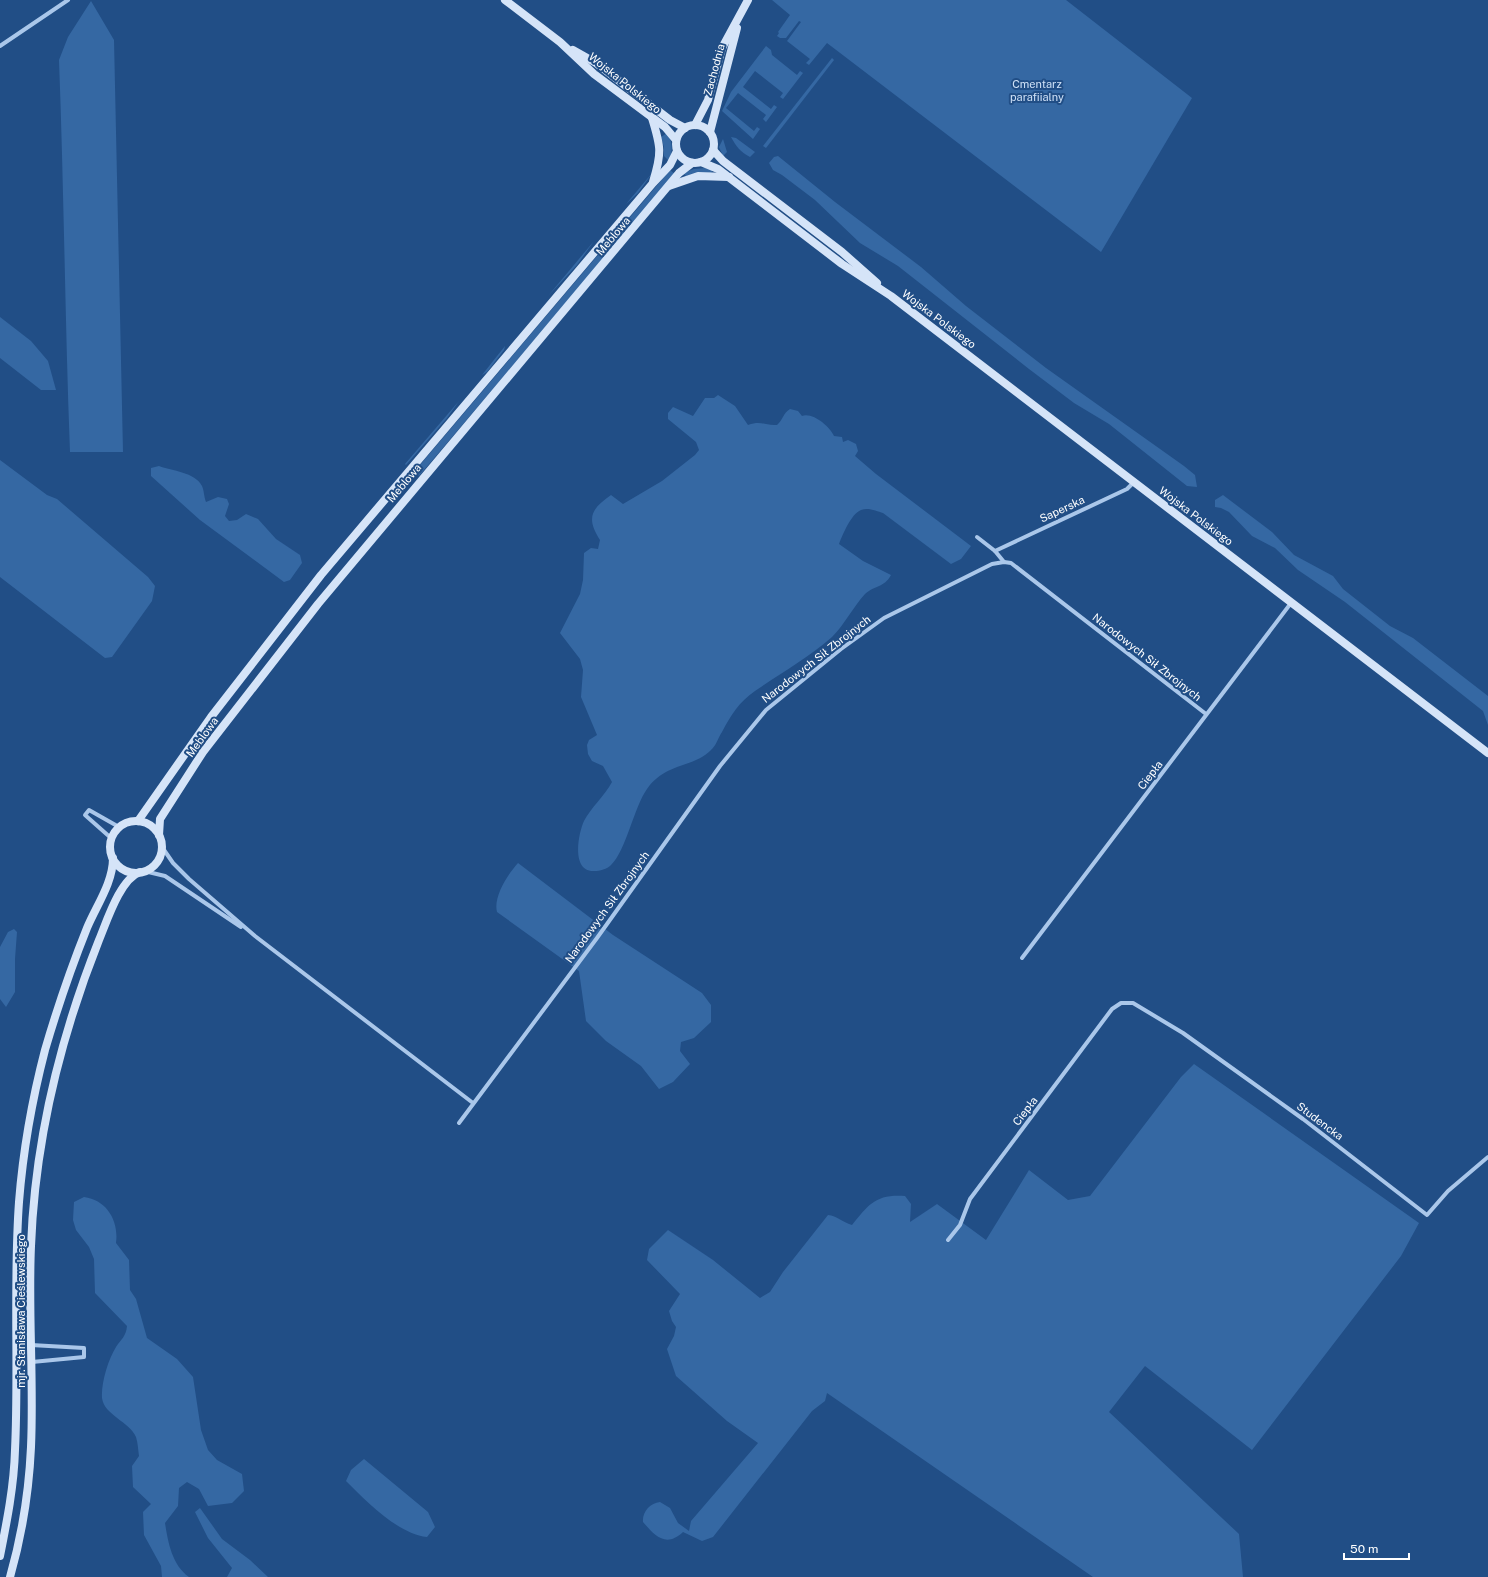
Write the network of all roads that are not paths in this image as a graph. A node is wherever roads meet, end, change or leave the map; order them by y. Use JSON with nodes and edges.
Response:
{"nodes":[{"id":1,"x":68,"y":0,"type":"edge"},
{"id":2,"x":505,"y":0,"type":"edge"},
{"id":3,"x":748,"y":0,"type":"edge"},
{"id":4,"x":741,"y":14,"type":"junction"},
{"id":5,"x":560,"y":42,"type":"junction"},
{"id":6,"x":0,"y":46,"type":"edge"},
{"id":7,"x":652,"y":118,"type":"junction"},
{"id":8,"x":695,"y":125,"type":"junction"},
{"id":9,"x":685,"y":128,"type":"junction"},
{"id":10,"x":710,"y":132,"type":"junction"},
{"id":11,"x":676,"y":140,"type":"junction"},
{"id":12,"x":713,"y":150,"type":"junction"},
{"id":13,"x":677,"y":151,"type":"junction"},
{"id":14,"x":701,"y":162,"type":"junction"},
{"id":15,"x":692,"y":163,"type":"junction"},
{"id":16,"x":729,"y":177,"type":"junction"},
{"id":17,"x":653,"y":183,"type":"junction"},
{"id":18,"x":668,"y":186,"type":"junction"},
{"id":19,"x":891,"y":296,"type":"junction"},
{"id":20,"x":1134,"y":482,"type":"junction"},
{"id":21,"x":977,"y":537,"type":"dead end"},
{"id":22,"x":995,"y":551,"type":"junction"},
{"id":23,"x":1004,"y":562,"type":"junction"},
{"id":24,"x":1292,"y":603,"type":"junction"},
{"id":25,"x":1206,"y":714,"type":"junction"},
{"id":26,"x":1488,"y":753,"type":"edge"},
{"id":27,"x":138,"y":820,"type":"junction"},
{"id":28,"x":119,"y":827,"type":"junction"},
{"id":29,"x":159,"y":835,"type":"junction"},
{"id":30,"x":111,"y":838,"type":"junction"},
{"id":31,"x":162,"y":847,"type":"junction"},
{"id":32,"x":113,"y":858,"type":"junction"},
{"id":33,"x":142,"y":872,"type":"junction"},
{"id":34,"x":255,"y":936,"type":"junction"},
{"id":35,"x":1022,"y":958,"type":"dead end"},
{"id":36,"x":1126,"y":1002,"type":"joint"},
{"id":37,"x":473,"y":1103,"type":"junction"},
{"id":38,"x":459,"y":1123,"type":"dead end"},
{"id":39,"x":1488,"y":1157,"type":"edge"},
{"id":40,"x":948,"y":1240,"type":"dead end"},
{"id":41,"x":31,"y":1345,"type":"junction"},
{"id":42,"x":16,"y":1353,"type":"junction"},
{"id":43,"x":32,"y":1362,"type":"junction"},
{"id":44,"x":0,"y":1556,"type":"edge"},
{"id":45,"x":10,"y":1577,"type":"edge"}],
"edges":[{"from":1,"to":6,"type":"street"},
{"from":2,"to":5,"type":"main road","name":"Wojska Polskiego"},
{"from":3,"to":4,"type":"main road","name":"Zachodnia"},
{"from":4,"to":8,"type":"main road","name":"Zachodnia"},
{"from":4,"to":10,"type":"main road","name":"Zachodnia"},
{"from":5,"to":7,"type":"main road","name":"Wojska Polskiego"},
{"from":5,"to":9,"type":"main road","name":"Wojska Polskiego"},
{"from":7,"to":11,"type":"main road","name":"Wojska Polskiego"},
{"from":7,"to":17,"type":"main road"},
{"from":8,"to":9,"type":"main road"},
{"from":8,"to":10,"type":"main road"},
{"from":9,"to":11,"type":"main road"},
{"from":10,"to":12,"type":"main road"},
{"from":11,"to":13,"type":"main road"},
{"from":12,"to":14,"type":"main road"},
{"from":12,"to":19,"type":"main road","name":"Wojska Polskiego"},
{"from":13,"to":15,"type":"main road"},
{"from":13,"to":17,"type":"main road","name":"Meblowa"},
{"from":14,"to":15,"type":"main road"},
{"from":14,"to":16,"type":"main road","name":"Wojska Polskiego"},
{"from":15,"to":18,"type":"main road","name":"Meblowa"},
{"from":16,"to":18,"type":"main road"},
{"from":16,"to":19,"type":"main road","name":"Wojska Polskiego"},
{"from":17,"to":27,"type":"main road","name":"Meblowa"},
{"from":18,"to":29,"type":"main road","name":"Meblowa"},
{"from":19,"to":20,"type":"main road","name":"Wojska Polskiego"},
{"from":20,"to":22,"type":"street","name":"Saperska"},
{"from":20,"to":24,"type":"main road","name":"Wojska Polskiego"},
{"from":21,"to":22,"type":"street"},
{"from":22,"to":23,"type":"street"},
{"from":23,"to":25,"type":"street","name":"Narodowych Sił Zbrojnych"},
{"from":23,"to":37,"type":"street","name":"Narodowych Sił Zbrojnych"},
{"from":24,"to":25,"type":"street","name":"Ciepła"},
{"from":24,"to":26,"type":"main road","name":"Wojska Polskiego"},
{"from":25,"to":35,"type":"street","name":"Ciepła"},
{"from":27,"to":28,"type":"main road"},
{"from":27,"to":29,"type":"main road"},
{"from":28,"to":30,"type":"main road"},
{"from":28,"to":30,"type":"street"},
{"from":29,"to":31,"type":"main road"},
{"from":30,"to":32,"type":"main road"},
{"from":31,"to":33,"type":"main road"},
{"from":31,"to":34,"type":"street"},
{"from":32,"to":33,"type":"main road"},
{"from":32,"to":42,"type":"main road","name":"mjr. Stanisława Cieślewskiego"},
{"from":33,"to":34,"type":"street"},
{"from":33,"to":41,"type":"main road","name":"mjr. Stanisława Cieślewskiego"},
{"from":34,"to":37,"type":"street"},
{"from":36,"to":39,"type":"street","name":"Studencka"},
{"from":36,"to":40,"type":"street","name":"Ciepła"},
{"from":37,"to":38,"type":"street","name":"Narodowych Sił Zbrojnych"},
{"from":41,"to":42,"type":"main road"},
{"from":41,"to":43,"type":"main road","name":"mjr. Stanisława Cieślewskiego"},
{"from":41,"to":43,"type":"street"},
{"from":42,"to":43,"type":"main road"},
{"from":42,"to":44,"type":"main road","name":"mjr. Stanisława Cieślewskiego"},
{"from":43,"to":45,"type":"main road","name":"mjr. Stanisława Cieślewskiego"}]}
